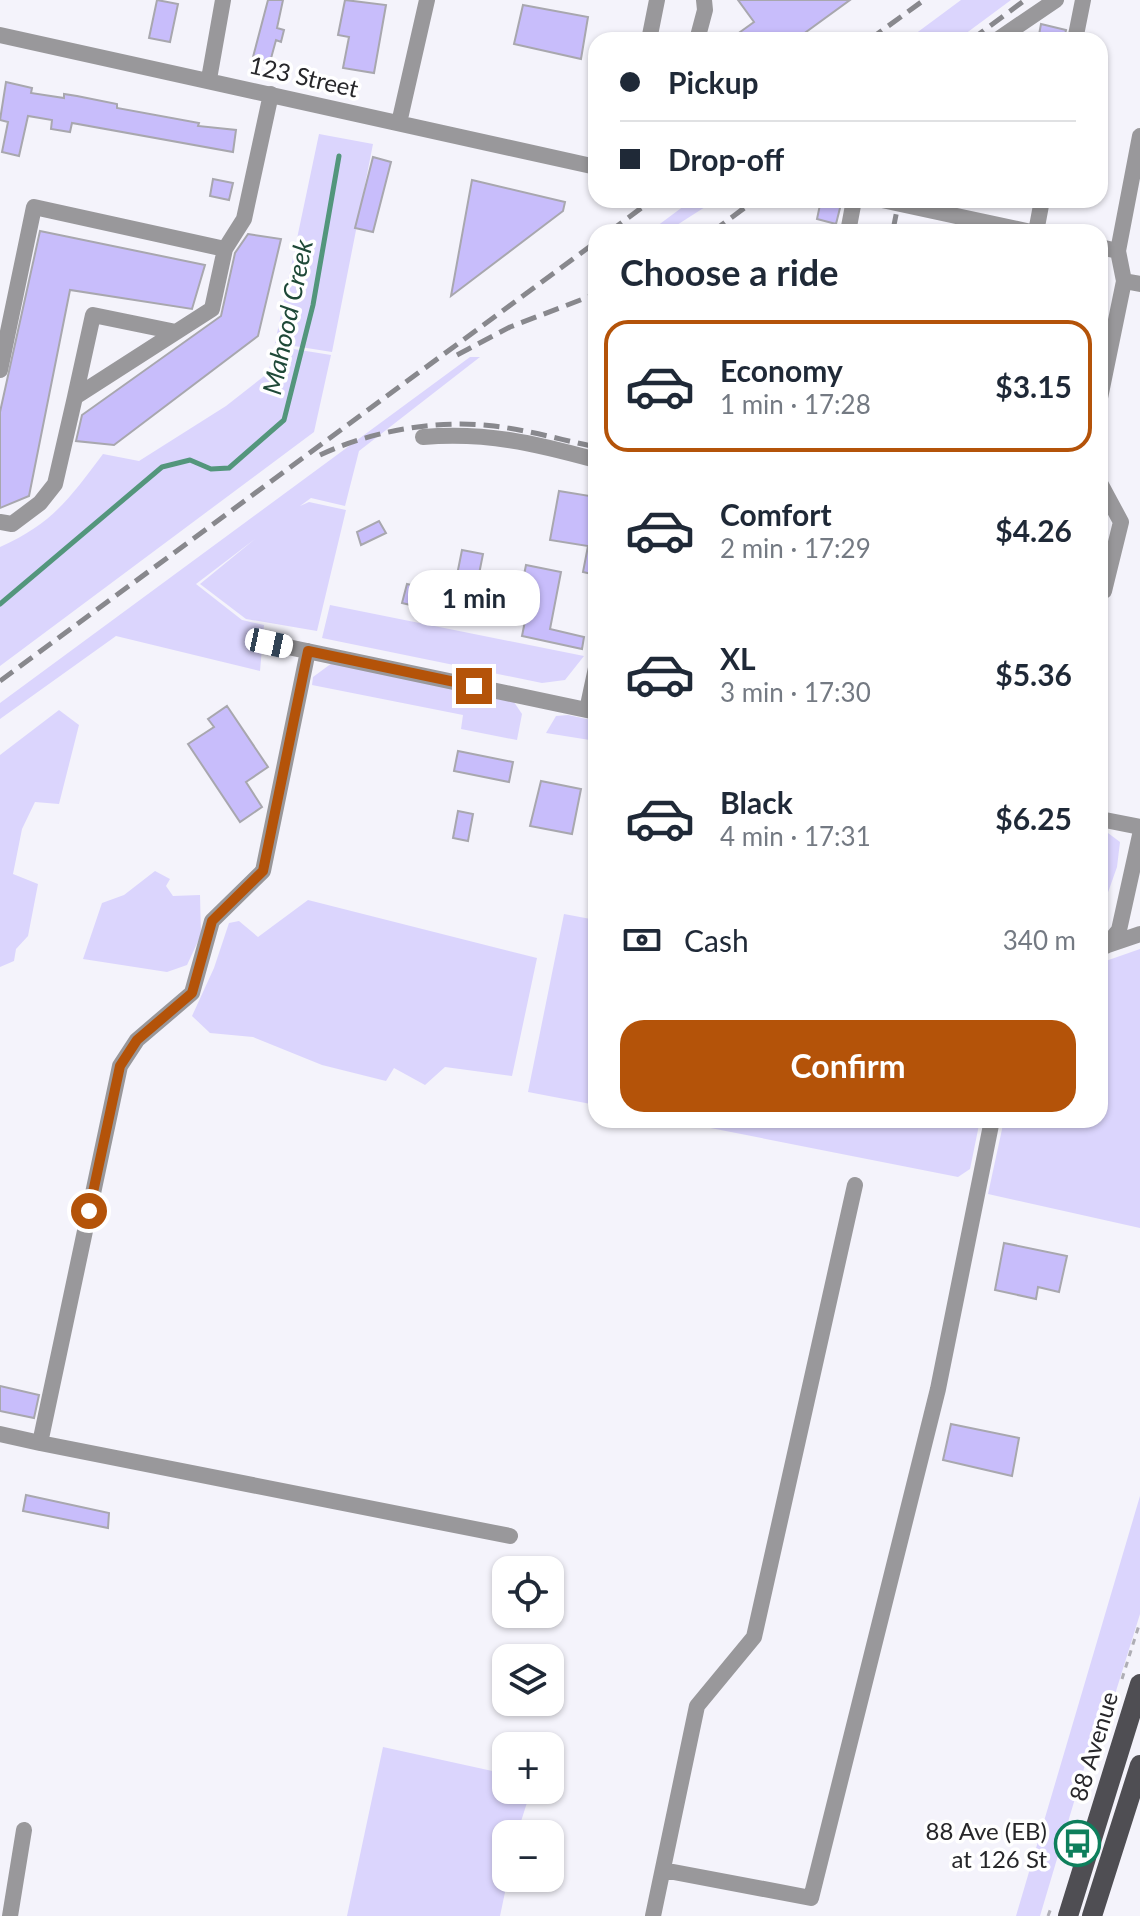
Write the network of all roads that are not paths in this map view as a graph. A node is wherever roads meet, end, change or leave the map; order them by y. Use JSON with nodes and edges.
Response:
{"nodes":[{"id":1,"x":223,"y":0,"type":"edge"},
{"id":2,"x":427,"y":0,"type":"edge"},
{"id":3,"x":657,"y":0,"type":"edge"},
{"id":4,"x":704,"y":0,"type":"edge"},
{"id":5,"x":1056,"y":0,"type":"edge"},
{"id":6,"x":1083,"y":0,"type":"edge"},
{"id":7,"x":651,"y":32,"type":"edge"},
{"id":8,"x":699,"y":32,"type":"edge"},
{"id":9,"x":1009,"y":32,"type":"edge"},
{"id":10,"x":1077,"y":32,"type":"edge"},
{"id":11,"x":0,"y":35,"type":"edge"},
{"id":12,"x":209,"y":79,"type":"junction"},
{"id":13,"x":271,"y":94,"type":"junction"},
{"id":14,"x":399,"y":123,"type":"junction"},
{"id":15,"x":1140,"y":136,"type":"edge"},
{"id":16,"x":588,"y":165,"type":"edge"},
{"id":17,"x":949,"y":208,"type":"edge"},
{"id":18,"x":1006,"y":224,"type":"edge"},
{"id":19,"x":225,"y":249,"type":"junction"},
{"id":20,"x":1108,"y":249,"type":"edge"},
{"id":21,"x":1118,"y":251,"type":"junction"},
{"id":22,"x":1132,"y":283,"type":"edge"},
{"id":23,"x":176,"y":332,"type":"junction"},
{"id":24,"x":1108,"y":369,"type":"edge"},
{"id":25,"x":0,"y":370,"type":"edge"},
{"id":26,"x":75,"y":397,"type":"junction"},
{"id":27,"x":423,"y":437,"type":"dead end"},
{"id":28,"x":588,"y":458,"type":"edge"},
{"id":29,"x":1108,"y":498,"type":"edge"},
{"id":30,"x":0,"y":522,"type":"edge"},
{"id":31,"x":1108,"y":570,"type":"edge"},
{"id":32,"x":269,"y":643,"type":"dead end"},
{"id":33,"x":308,"y":651,"type":"junction"},
{"id":34,"x":588,"y":710,"type":"edge"},
{"id":35,"x":1108,"y":821,"type":"edge"},
{"id":36,"x":1140,"y":827,"type":"edge"},
{"id":37,"x":1140,"y":835,"type":"edge"},
{"id":38,"x":1140,"y":934,"type":"edge"},
{"id":39,"x":1108,"y":942,"type":"edge"},
{"id":40,"x":1108,"y":945,"type":"edge"},
{"id":41,"x":990,"y":1128,"type":"edge"},
{"id":42,"x":855,"y":1185,"type":"dead end"},
{"id":43,"x":0,"y":1434,"type":"edge"},
{"id":44,"x":40,"y":1443,"type":"junction"},
{"id":45,"x":510,"y":1536,"type":"dead end"},
{"id":46,"x":1140,"y":1684,"type":"edge"},
{"id":47,"x":1116,"y":1763,"type":"junction"},
{"id":48,"x":1140,"y":1767,"type":"edge"},
{"id":49,"x":24,"y":1830,"type":"dead end"},
{"id":50,"x":663,"y":1870,"type":"junction"},
{"id":51,"x":10,"y":1916,"type":"edge"},
{"id":52,"x":653,"y":1916,"type":"edge"},
{"id":53,"x":1068,"y":1916,"type":"edge"},
{"id":54,"x":1092,"y":1916,"type":"edge"}],
"edges":[{"from":1,"to":12,"type":"street"},
{"from":2,"to":14,"type":"street"},
{"from":3,"to":7,"type":"street"},
{"from":4,"to":8,"type":"street"},
{"from":5,"to":9,"type":"street"},
{"from":6,"to":10,"type":"street"},
{"from":11,"to":12,"type":"street","name":"123 Street"},
{"from":12,"to":13,"type":"street","name":"123 Street"},
{"from":13,"to":14,"type":"street","name":"123 Street"},
{"from":13,"to":19,"type":"street"},
{"from":14,"to":16,"type":"street","name":"123 Street"},
{"from":15,"to":21,"type":"street"},
{"from":17,"to":18,"type":"street"},
{"from":19,"to":23,"type":"street"},
{"from":19,"to":25,"type":"street"},
{"from":20,"to":21,"type":"street"},
{"from":21,"to":22,"type":"street"},
{"from":22,"to":24,"type":"street"},
{"from":23,"to":26,"type":"street"},
{"from":23,"to":26,"type":"street"},
{"from":26,"to":30,"type":"street"},
{"from":27,"to":28,"type":"street"},
{"from":29,"to":31,"type":"street"},
{"from":32,"to":33,"type":"street"},
{"from":33,"to":34,"type":"street"},
{"from":33,"to":44,"type":"street"},
{"from":35,"to":36,"type":"street"},
{"from":37,"to":39,"type":"street"},
{"from":38,"to":40,"type":"street"},
{"from":41,"to":50,"type":"street"},
{"from":42,"to":50,"type":"street"},
{"from":43,"to":44,"type":"street"},
{"from":44,"to":45,"type":"street"},
{"from":46,"to":47,"type":"main road","name":"88 Avenue"},
{"from":47,"to":48,"type":"street"},
{"from":47,"to":53,"type":"main road","name":"88 Avenue"},
{"from":48,"to":54,"type":"main road","name":"88 Avenue"},
{"from":49,"to":51,"type":"street"},
{"from":50,"to":52,"type":"street"}]}
